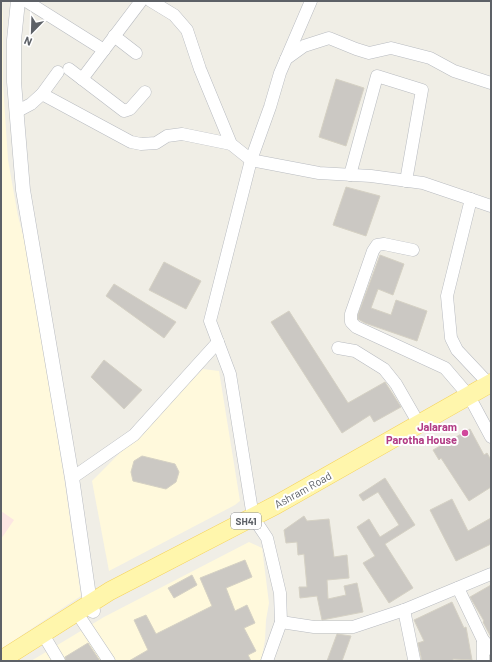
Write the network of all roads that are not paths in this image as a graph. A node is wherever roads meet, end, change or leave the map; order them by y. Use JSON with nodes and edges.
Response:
{"nodes":[{"id":1,"x":18,"y":1,"type":"edge"},
{"id":2,"x":26,"y":1,"type":"edge"},
{"id":3,"x":141,"y":1,"type":"edge"},
{"id":4,"x":151,"y":1,"type":"edge"},
{"id":5,"x":311,"y":1,"type":"edge"},
{"id":6,"x":114,"y":36,"type":"junction"},
{"id":7,"x":104,"y":50,"type":"junction"},
{"id":8,"x":136,"y":53,"type":"dead end"},
{"id":9,"x":285,"y":60,"type":"junction"},
{"id":10,"x":82,"y":79,"type":"junction"},
{"id":11,"x":491,"y":83,"type":"edge"},
{"id":12,"x":146,"y":92,"type":"dead end"},
{"id":13,"x":42,"y":94,"type":"junction"},
{"id":14,"x":16,"y":112,"type":"junction"},
{"id":15,"x":231,"y":144,"type":"junction"},
{"id":16,"x":251,"y":160,"type":"junction"},
{"id":17,"x":350,"y":175,"type":"junction"},
{"id":18,"x":406,"y":180,"type":"junction"},
{"id":19,"x":471,"y":199,"type":"junction"},
{"id":20,"x":491,"y":206,"type":"edge"},
{"id":21,"x":413,"y":250,"type":"dead end"},
{"id":22,"x":218,"y":342,"type":"junction"},
{"id":23,"x":338,"y":348,"type":"dead end"},
{"id":24,"x":490,"y":387,"type":"edge"},
{"id":25,"x":472,"y":400,"type":"junction"},
{"id":26,"x":419,"y":424,"type":"junction"},
{"id":27,"x":491,"y":437,"type":"edge"},
{"id":28,"x":72,"y":478,"type":"junction"},
{"id":29,"x":256,"y":521,"type":"junction"},
{"id":30,"x":491,"y":574,"type":"edge"},
{"id":31,"x":458,"y":588,"type":"junction"},
{"id":32,"x":404,"y":610,"type":"junction"},
{"id":33,"x":88,"y":611,"type":"junction"},
{"id":34,"x":281,"y":622,"type":"junction"},
{"id":35,"x":47,"y":641,"type":"junction"},
{"id":36,"x":487,"y":644,"type":"edge"},
{"id":37,"x":1,"y":660,"type":"edge"},
{"id":38,"x":16,"y":661,"type":"edge"},
{"id":39,"x":59,"y":661,"type":"edge"},
{"id":40,"x":109,"y":661,"type":"edge"},
{"id":41,"x":267,"y":661,"type":"edge"},
{"id":42,"x":414,"y":661,"type":"edge"},
{"id":43,"x":483,"y":661,"type":"edge"}],
"edges":[{"from":1,"to":14,"type":"street"},
{"from":2,"to":7,"type":"street"},
{"from":3,"to":6,"type":"street"},
{"from":4,"to":15,"type":"street"},
{"from":5,"to":9,"type":"street"},
{"from":6,"to":7,"type":"street"},
{"from":6,"to":8,"type":"street"},
{"from":7,"to":10,"type":"street"},
{"from":9,"to":11,"type":"street"},
{"from":9,"to":16,"type":"street"},
{"from":10,"to":12,"type":"street"},
{"from":10,"to":13,"type":"street"},
{"from":13,"to":14,"type":"street"},
{"from":13,"to":15,"type":"street"},
{"from":14,"to":28,"type":"street"},
{"from":15,"to":16,"type":"street"},
{"from":16,"to":17,"type":"street"},
{"from":16,"to":22,"type":"street"},
{"from":17,"to":18,"type":"street"},
{"from":17,"to":18,"type":"street"},
{"from":18,"to":19,"type":"street"},
{"from":19,"to":20,"type":"street"},
{"from":19,"to":24,"type":"street"},
{"from":21,"to":25,"type":"street"},
{"from":22,"to":28,"type":"street"},
{"from":22,"to":29,"type":"street"},
{"from":23,"to":26,"type":"street"},
{"from":24,"to":25,"type":"main road","name":"Ashram Road","number":"SH41"},
{"from":25,"to":26,"type":"main road","name":"Ashram Road","number":"SH41"},
{"from":25,"to":27,"type":"street"},
{"from":25,"to":29,"type":"main road","name":"Ashram Road"},
{"from":26,"to":29,"type":"main road","name":"Ashram Road","number":"SH41"},
{"from":28,"to":33,"type":"street"},
{"from":29,"to":33,"type":"main road","name":"Ashram Road","number":"SH41"},
{"from":29,"to":34,"type":"street"},
{"from":30,"to":31,"type":"street"},
{"from":31,"to":32,"type":"street"},
{"from":31,"to":36,"type":"street"},
{"from":32,"to":34,"type":"street"},
{"from":32,"to":42,"type":"street"},
{"from":33,"to":35,"type":"main road","name":"Ashram Road"},
{"from":33,"to":37,"type":"main road","name":"Ashram Road","number":"SH41"},
{"from":33,"to":40,"type":"street"},
{"from":34,"to":41,"type":"street"},
{"from":35,"to":38,"type":"main road","name":"Ashram Road"},
{"from":35,"to":39,"type":"street"},
{"from":36,"to":43,"type":"street"}]}
